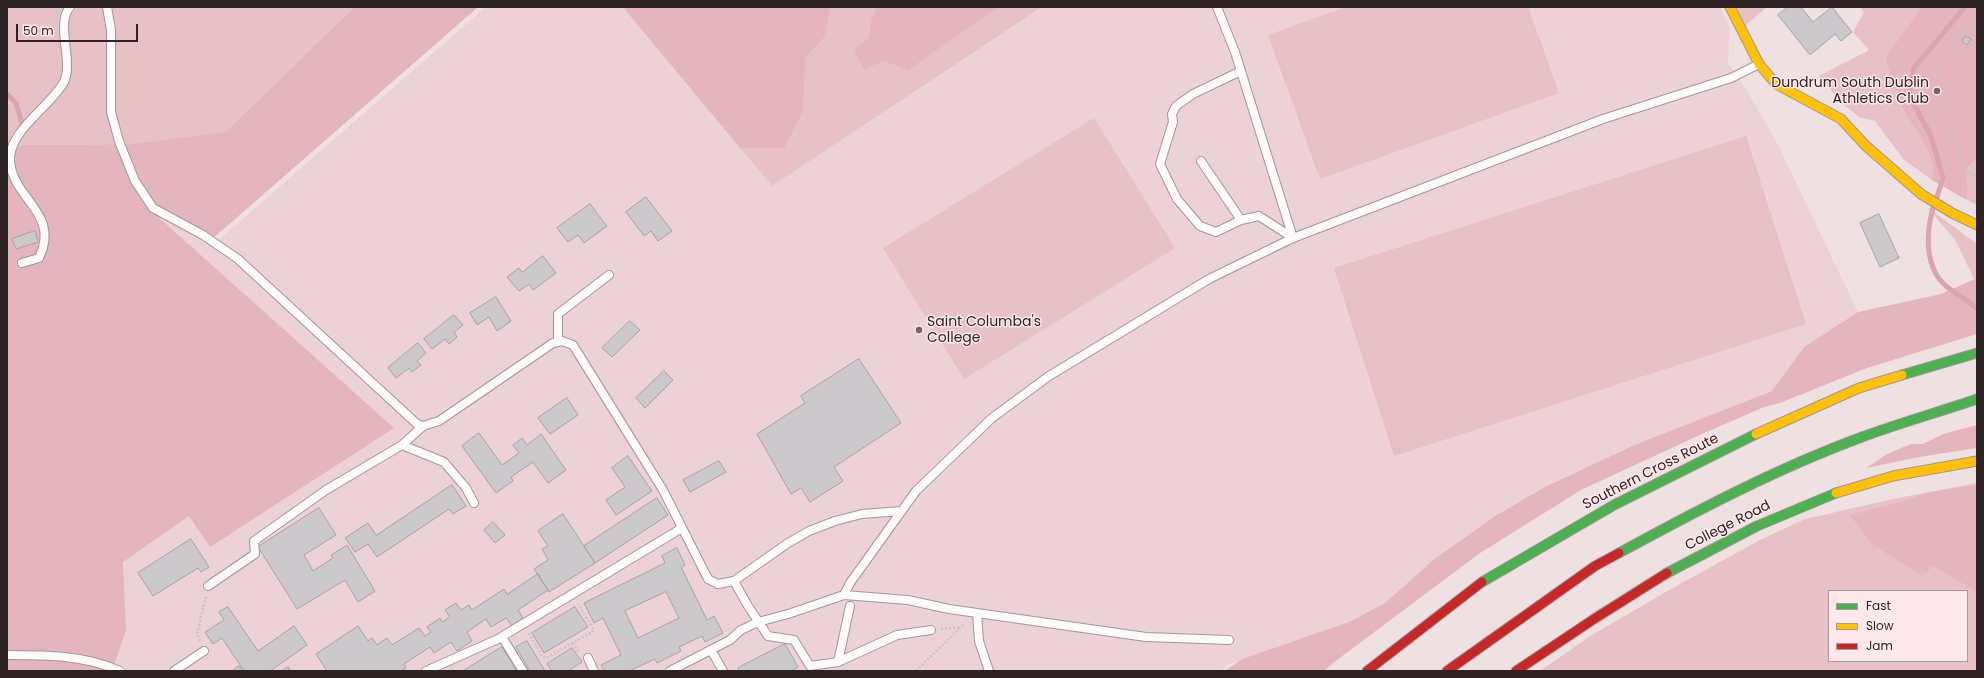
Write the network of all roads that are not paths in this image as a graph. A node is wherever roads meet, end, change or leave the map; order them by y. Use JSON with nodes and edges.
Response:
{"nodes":[{"id":1,"x":70,"y":7,"type":"edge"},
{"id":2,"x":107,"y":7,"type":"edge"},
{"id":3,"x":1217,"y":7,"type":"edge"},
{"id":4,"x":1730,"y":7,"type":"edge"},
{"id":5,"x":1759,"y":64,"type":"junction"},
{"id":6,"x":1241,"y":71,"type":"junction"},
{"id":7,"x":1201,"y":161,"type":"dead end"},
{"id":8,"x":1242,"y":220,"type":"junction"},
{"id":9,"x":1977,"y":225,"type":"edge"},
{"id":10,"x":1293,"y":238,"type":"junction"},
{"id":11,"x":22,"y":263,"type":"dead end"},
{"id":12,"x":609,"y":275,"type":"dead end"},
{"id":13,"x":558,"y":342,"type":"junction"},
{"id":14,"x":1977,"y":353,"type":"edge"},
{"id":15,"x":1977,"y":399,"type":"edge"},
{"id":16,"x":423,"y":426,"type":"junction"},
{"id":17,"x":402,"y":445,"type":"junction"},
{"id":18,"x":1977,"y":461,"type":"edge"},
{"id":19,"x":474,"y":503,"type":"dead end"},
{"id":20,"x":901,"y":510,"type":"junction"},
{"id":21,"x":682,"y":528,"type":"junction"},
{"id":22,"x":734,"y":581,"type":"junction"},
{"id":23,"x":208,"y":586,"type":"dead end"},
{"id":24,"x":844,"y":595,"type":"junction"},
{"id":25,"x":850,"y":606,"type":"dead end"},
{"id":26,"x":977,"y":613,"type":"junction"},
{"id":27,"x":758,"y":622,"type":"junction"},
{"id":28,"x":931,"y":630,"type":"road end"},
{"id":29,"x":502,"y":636,"type":"junction"},
{"id":30,"x":1229,"y":640,"type":"dead end"},
{"id":31,"x":711,"y":650,"type":"junction"},
{"id":32,"x":204,"y":651,"type":"dead end"},
{"id":33,"x":7,"y":656,"type":"edge"},
{"id":34,"x":584,"y":658,"type":"road end"},
{"id":35,"x":838,"y":662,"type":"junction"},
{"id":36,"x":120,"y":671,"type":"edge"},
{"id":37,"x":174,"y":671,"type":"edge"},
{"id":38,"x":426,"y":671,"type":"edge"},
{"id":39,"x":523,"y":671,"type":"edge"},
{"id":40,"x":594,"y":671,"type":"edge"},
{"id":41,"x":670,"y":671,"type":"edge"},
{"id":42,"x":723,"y":671,"type":"edge"},
{"id":43,"x":989,"y":671,"type":"edge"},
{"id":44,"x":1367,"y":671,"type":"edge"},
{"id":45,"x":1447,"y":671,"type":"edge"},
{"id":46,"x":1516,"y":671,"type":"edge"}],
"edges":[{"from":1,"to":11,"type":"lane"},
{"from":2,"to":16,"type":"lane"},
{"from":3,"to":6,"type":"lane"},
{"from":4,"to":5,"type":"main road"},
{"from":5,"to":9,"type":"main road"},
{"from":5,"to":10,"type":"lane"},
{"from":6,"to":8,"type":"lane"},
{"from":6,"to":10,"type":"lane"},
{"from":7,"to":8,"type":"lane"},
{"from":8,"to":10,"type":"lane"},
{"from":10,"to":20,"type":"lane"},
{"from":12,"to":13,"type":"lane"},
{"from":13,"to":16,"type":"lane"},
{"from":13,"to":21,"type":"lane"},
{"from":14,"to":44,"type":"main road","name":"Southern Cross Route"},
{"from":15,"to":45,"type":"main road"},
{"from":16,"to":17,"type":"lane"},
{"from":17,"to":19,"type":"lane"},
{"from":17,"to":23,"type":"lane"},
{"from":18,"to":46,"type":"main road","name":"College Road"},
{"from":20,"to":22,"type":"lane"},
{"from":20,"to":24,"type":"lane"},
{"from":21,"to":22,"type":"lane"},
{"from":21,"to":29,"type":"lane"},
{"from":22,"to":27,"type":"lane"},
{"from":24,"to":26,"type":"lane"},
{"from":24,"to":27,"type":"lane"},
{"from":25,"to":35,"type":"lane"},
{"from":26,"to":30,"type":"lane"},
{"from":26,"to":43,"type":"lane"},
{"from":27,"to":31,"type":"lane"},
{"from":27,"to":35,"type":"lane"},
{"from":28,"to":35,"type":"lane"},
{"from":29,"to":38,"type":"lane"},
{"from":29,"to":39,"type":"lane"},
{"from":31,"to":41,"type":"lane"},
{"from":31,"to":42,"type":"lane"},
{"from":32,"to":37,"type":"lane"},
{"from":33,"to":36,"type":"lane"},
{"from":34,"to":40,"type":"lane"}]}
